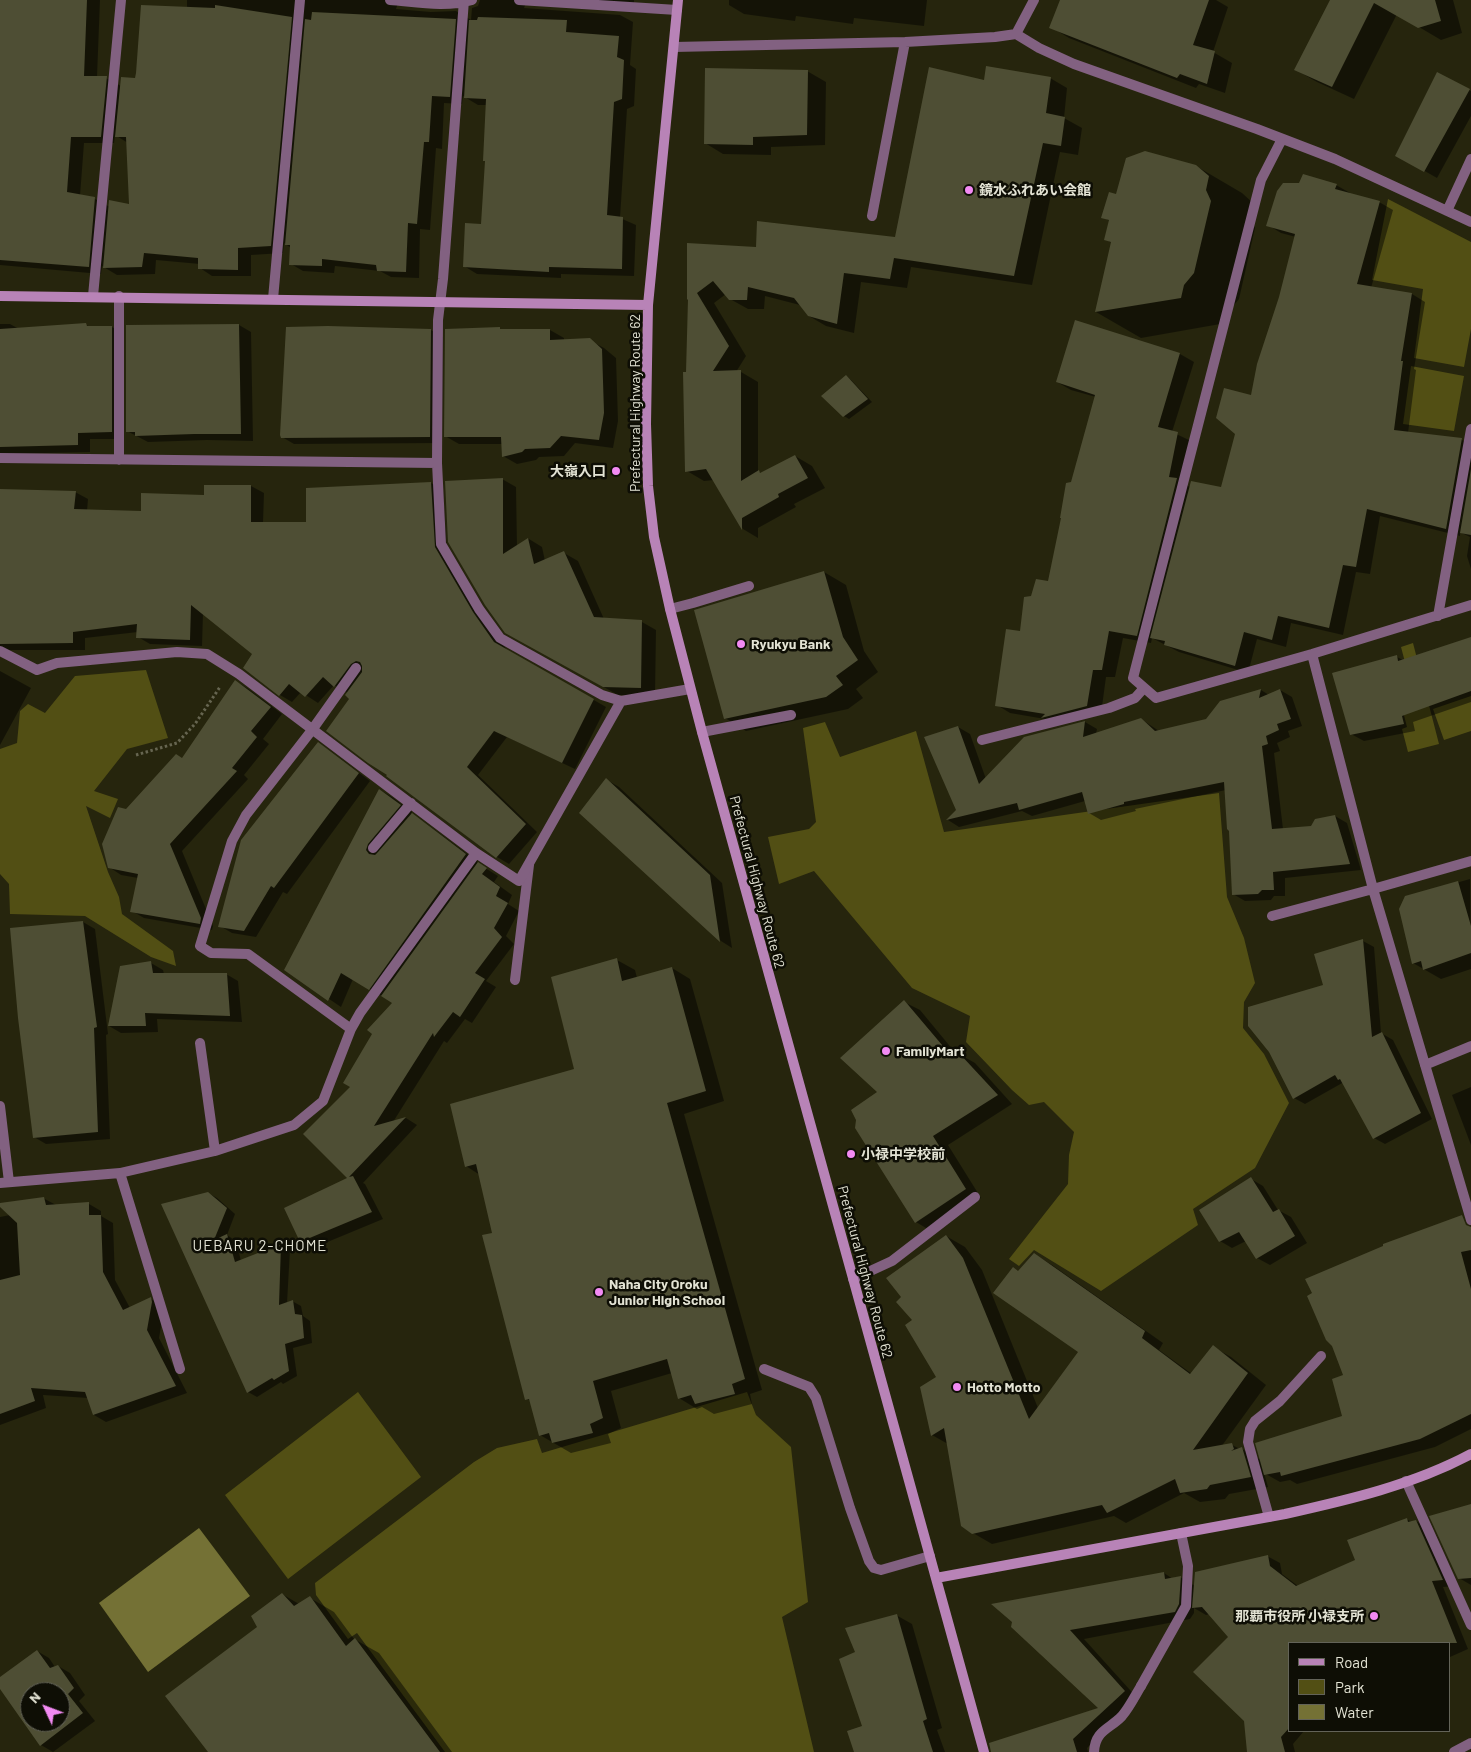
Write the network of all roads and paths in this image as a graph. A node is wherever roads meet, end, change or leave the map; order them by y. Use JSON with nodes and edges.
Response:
{"nodes":[{"id":1,"x":121,"y":0,"type":"edge"},
{"id":2,"x":300,"y":0,"type":"edge"},
{"id":3,"x":390,"y":0,"type":"edge"},
{"id":4,"x":518,"y":0,"type":"edge"},
{"id":5,"x":1034,"y":0,"type":"edge"},
{"id":6,"x":466,"y":1,"type":"edge"},
{"id":7,"x":677,"y":5,"type":"edge"},
{"id":8,"x":1016,"y":34,"type":"junction"},
{"id":9,"x":906,"y":42,"type":"junction"},
{"id":10,"x":674,"y":47,"type":"junction"},
{"id":11,"x":1282,"y":139,"type":"junction"},
{"id":12,"x":1471,"y":159,"type":"edge"},
{"id":13,"x":1447,"y":210,"type":"junction"},
{"id":14,"x":872,"y":216,"type":"dead end"},
{"id":15,"x":1471,"y":222,"type":"edge"},
{"id":16,"x":0,"y":296,"type":"edge"},
{"id":17,"x":93,"y":296,"type":"junction"},
{"id":18,"x":119,"y":296,"type":"junction"},
{"id":19,"x":273,"y":299,"type":"junction"},
{"id":20,"x":440,"y":301,"type":"junction"},
{"id":21,"x":648,"y":305,"type":"junction"},
{"id":22,"x":1471,"y":429,"type":"edge"},
{"id":23,"x":0,"y":458,"type":"edge"},
{"id":24,"x":119,"y":460,"type":"junction"},
{"id":25,"x":437,"y":463,"type":"junction"},
{"id":26,"x":749,"y":586,"type":"dead end"},
{"id":27,"x":1471,"y":605,"type":"edge"},
{"id":28,"x":670,"y":609,"type":"junction"},
{"id":29,"x":1438,"y":616,"type":"junction"},
{"id":30,"x":0,"y":651,"type":"edge"},
{"id":31,"x":1312,"y":654,"type":"junction"},
{"id":32,"x":356,"y":668,"type":"dead end"},
{"id":33,"x":233,"y":670,"type":"junction"},
{"id":34,"x":1144,"y":688,"type":"junction"},
{"id":35,"x":690,"y":689,"type":"junction"},
{"id":36,"x":621,"y":701,"type":"junction"},
{"id":37,"x":791,"y":714,"type":"dead end"},
{"id":38,"x":312,"y":730,"type":"junction"},
{"id":39,"x":702,"y":732,"type":"junction"},
{"id":40,"x":982,"y":740,"type":"dead end"},
{"id":41,"x":136,"y":755,"type":"dead end"},
{"id":42,"x":411,"y":803,"type":"junction"},
{"id":43,"x":373,"y":848,"type":"dead end"},
{"id":44,"x":476,"y":852,"type":"junction"},
{"id":45,"x":1471,"y":861,"type":"edge"},
{"id":46,"x":529,"y":865,"type":"junction"},
{"id":47,"x":1373,"y":890,"type":"junction"},
{"id":48,"x":1272,"y":916,"type":"dead end"},
{"id":49,"x":515,"y":980,"type":"dead end"},
{"id":50,"x":351,"y":1029,"type":"junction"},
{"id":51,"x":200,"y":1043,"type":"dead end"},
{"id":52,"x":1471,"y":1046,"type":"edge"},
{"id":53,"x":1425,"y":1065,"type":"junction"},
{"id":54,"x":0,"y":1106,"type":"edge"},
{"id":55,"x":215,"y":1151,"type":"junction"},
{"id":56,"x":120,"y":1173,"type":"junction"},
{"id":57,"x":5,"y":1182,"type":"edge"},
{"id":58,"x":975,"y":1197,"type":"dead end"},
{"id":59,"x":1471,"y":1220,"type":"edge"},
{"id":60,"x":853,"y":1278,"type":"junction"},
{"id":61,"x":1321,"y":1356,"type":"dead end"},
{"id":62,"x":180,"y":1369,"type":"dead end"},
{"id":63,"x":764,"y":1369,"type":"dead end"},
{"id":64,"x":1471,"y":1454,"type":"edge"},
{"id":65,"x":1406,"y":1482,"type":"junction"},
{"id":66,"x":1270,"y":1516,"type":"junction"},
{"id":67,"x":1181,"y":1533,"type":"junction"},
{"id":68,"x":930,"y":1556,"type":"junction"},
{"id":69,"x":936,"y":1578,"type":"junction"},
{"id":70,"x":1471,"y":1624,"type":"edge"},
{"id":71,"x":1471,"y":1743,"type":"edge"},
{"id":72,"x":984,"y":1752,"type":"edge"},
{"id":73,"x":1094,"y":1752,"type":"edge"},
{"id":74,"x":1454,"y":1752,"type":"edge"}],
"edges":[{"from":1,"to":17,"type":"street"},
{"from":2,"to":19,"type":"street"},
{"from":3,"to":6,"type":"street"},
{"from":4,"to":7,"type":"street"},
{"from":5,"to":8,"type":"street"},
{"from":6,"to":20,"type":"street"},
{"from":7,"to":10,"type":"main road","name":"Prefectural Highway Route 62"},
{"from":8,"to":9,"type":"street"},
{"from":8,"to":11,"type":"street"},
{"from":9,"to":10,"type":"street"},
{"from":9,"to":14,"type":"street"},
{"from":10,"to":21,"type":"main road","name":"Prefectural Highway Route 62"},
{"from":11,"to":13,"type":"street"},
{"from":11,"to":34,"type":"street"},
{"from":12,"to":13,"type":"street"},
{"from":13,"to":15,"type":"street"},
{"from":16,"to":17,"type":"main road"},
{"from":17,"to":18,"type":"main road"},
{"from":18,"to":19,"type":"main road"},
{"from":18,"to":24,"type":"street"},
{"from":19,"to":20,"type":"main road"},
{"from":20,"to":21,"type":"main road"},
{"from":20,"to":25,"type":"street"},
{"from":21,"to":28,"type":"main road","name":"Prefectural Highway Route 62"},
{"from":22,"to":29,"type":"street"},
{"from":23,"to":24,"type":"street"},
{"from":24,"to":25,"type":"street"},
{"from":25,"to":36,"type":"street"},
{"from":26,"to":28,"type":"street"},
{"from":27,"to":29,"type":"street"},
{"from":28,"to":35,"type":"main road","name":"Prefectural Highway Route 62"},
{"from":29,"to":31,"type":"street"},
{"from":30,"to":33,"type":"street"},
{"from":31,"to":34,"type":"street"},
{"from":31,"to":47,"type":"street"},
{"from":32,"to":38,"type":"street"},
{"from":33,"to":38,"type":"street"},
{"from":33,"to":41,"type":"path"},
{"from":34,"to":40,"type":"street"},
{"from":35,"to":36,"type":"street"},
{"from":35,"to":39,"type":"main road","name":"Prefectural Highway Route 62"},
{"from":36,"to":46,"type":"street"},
{"from":37,"to":39,"type":"street"},
{"from":38,"to":42,"type":"street"},
{"from":38,"to":50,"type":"street"},
{"from":39,"to":60,"type":"main road","name":"Prefectural Highway Route 62"},
{"from":42,"to":43,"type":"street"},
{"from":42,"to":44,"type":"street"},
{"from":44,"to":46,"type":"street"},
{"from":44,"to":50,"type":"street"},
{"from":45,"to":47,"type":"street"},
{"from":46,"to":49,"type":"street"},
{"from":47,"to":48,"type":"street"},
{"from":47,"to":53,"type":"street"},
{"from":50,"to":55,"type":"street"},
{"from":51,"to":55,"type":"street"},
{"from":52,"to":53,"type":"street"},
{"from":53,"to":59,"type":"street"},
{"from":54,"to":57,"type":"street"},
{"from":55,"to":56,"type":"street"},
{"from":56,"to":57,"type":"street"},
{"from":56,"to":62,"type":"street"},
{"from":58,"to":60,"type":"street"},
{"from":60,"to":68,"type":"main road","name":"Prefectural Highway Route 62"},
{"from":61,"to":66,"type":"street"},
{"from":63,"to":68,"type":"street"},
{"from":64,"to":65,"type":"main road"},
{"from":65,"to":66,"type":"main road"},
{"from":65,"to":70,"type":"street"},
{"from":66,"to":67,"type":"main road"},
{"from":67,"to":69,"type":"main road"},
{"from":67,"to":73,"type":"street"},
{"from":68,"to":69,"type":"main road","name":"Prefectural Highway Route 62"},
{"from":69,"to":72,"type":"main road","name":"Prefectural Highway Route 62"},
{"from":71,"to":74,"type":"street"}]}
